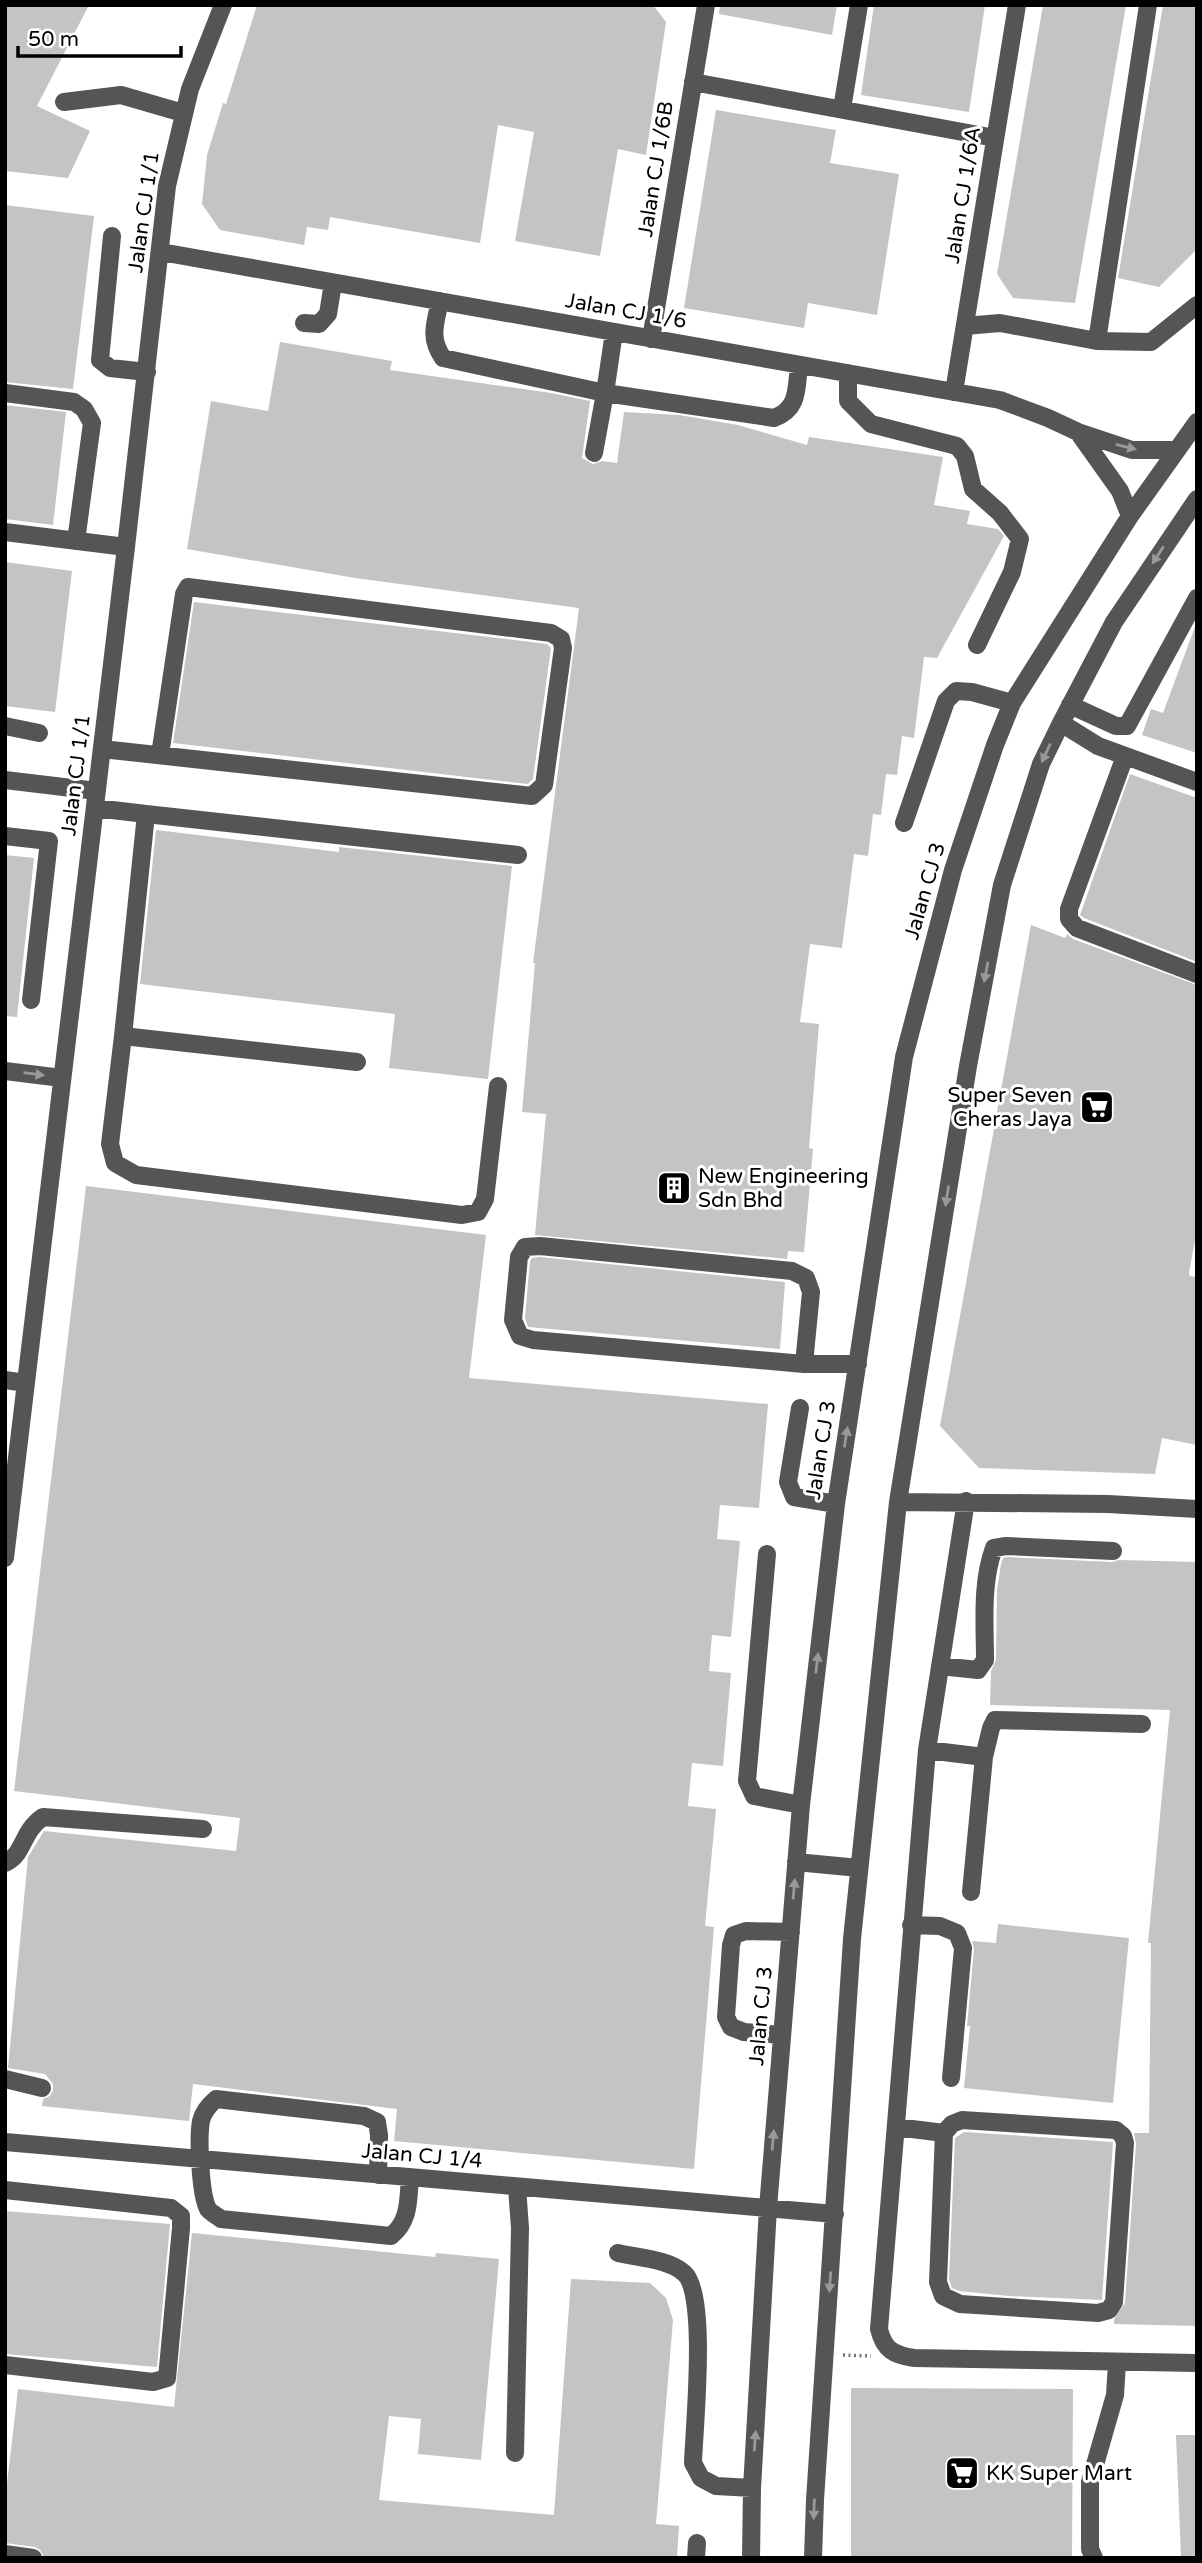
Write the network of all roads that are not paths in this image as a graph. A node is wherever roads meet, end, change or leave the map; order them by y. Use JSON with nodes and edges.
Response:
{"nodes":[{"id":1,"x":223,"y":5,"type":"edge"},
{"id":2,"x":706,"y":5,"type":"edge"},
{"id":3,"x":859,"y":5,"type":"edge"},
{"id":4,"x":1017,"y":5,"type":"edge"},
{"id":5,"x":1148,"y":5,"type":"edge"},
{"id":6,"x":692,"y":82,"type":"junction"},
{"id":7,"x":64,"y":102,"type":"dead end"},
{"id":8,"x":842,"y":110,"type":"junction"},
{"id":9,"x":183,"y":113,"type":"junction"},
{"id":10,"x":995,"y":138,"type":"junction"},
{"id":11,"x":113,"y":236,"type":"dead end"},
{"id":12,"x":161,"y":252,"type":"junction"},
{"id":13,"x":333,"y":283,"type":"junction"},
{"id":14,"x":440,"y":301,"type":"junction"},
{"id":15,"x":1197,"y":305,"type":"edge"},
{"id":16,"x":304,"y":323,"type":"dead end"},
{"id":17,"x":965,"y":326,"type":"junction"},
{"id":18,"x":614,"y":332,"type":"junction"},
{"id":19,"x":651,"y":339,"type":"junction"},
{"id":20,"x":1097,"y":341,"type":"junction"},
{"id":21,"x":799,"y":366,"type":"junction"},
{"id":22,"x":147,"y":372,"type":"junction"},
{"id":23,"x":848,"y":373,"type":"junction"},
{"id":24,"x":954,"y":392,"type":"junction"},
{"id":25,"x":5,"y":393,"type":"edge"},
{"id":26,"x":605,"y":393,"type":"junction"},
{"id":27,"x":1197,"y":422,"type":"edge"},
{"id":28,"x":1078,"y":432,"type":"junction"},
{"id":29,"x":1175,"y":450,"type":"junction"},
{"id":30,"x":594,"y":453,"type":"dead end"},
{"id":31,"x":1197,"y":499,"type":"edge"},
{"id":32,"x":1130,"y":516,"type":"junction"},
{"id":33,"x":1179,"y":523,"type":"junction"},
{"id":34,"x":1197,"y":531,"type":"edge"},
{"id":35,"x":5,"y":532,"type":"edge"},
{"id":36,"x":76,"y":541,"type":"junction"},
{"id":37,"x":126,"y":547,"type":"junction"},
{"id":38,"x":1197,"y":598,"type":"edge"},
{"id":39,"x":977,"y":645,"type":"dead end"},
{"id":40,"x":1012,"y":703,"type":"junction"},
{"id":41,"x":1070,"y":705,"type":"junction"},
{"id":42,"x":1060,"y":723,"type":"junction"},
{"id":43,"x":5,"y":726,"type":"edge"},
{"id":44,"x":39,"y":733,"type":"dead end"},
{"id":45,"x":102,"y":749,"type":"junction"},
{"id":46,"x":160,"y":755,"type":"junction"},
{"id":47,"x":1125,"y":756,"type":"junction"},
{"id":48,"x":5,"y":780,"type":"edge"},
{"id":49,"x":1197,"y":782,"type":"edge"},
{"id":50,"x":96,"y":800,"type":"junction"},
{"id":51,"x":146,"y":814,"type":"junction"},
{"id":52,"x":904,"y":822,"type":"dead end"},
{"id":53,"x":5,"y":836,"type":"edge"},
{"id":54,"x":518,"y":855,"type":"dead end"},
{"id":55,"x":1197,"y":974,"type":"edge"},
{"id":56,"x":31,"y":1000,"type":"dead end"},
{"id":57,"x":123,"y":1036,"type":"junction"},
{"id":58,"x":357,"y":1062,"type":"dead end"},
{"id":59,"x":5,"y":1071,"type":"edge"},
{"id":60,"x":62,"y":1078,"type":"junction"},
{"id":61,"x":498,"y":1086,"type":"dead end"},
{"id":62,"x":804,"y":1364,"type":"junction"},
{"id":63,"x":858,"y":1364,"type":"junction"},
{"id":64,"x":5,"y":1380,"type":"edge"},
{"id":65,"x":26,"y":1383,"type":"junction"},
{"id":66,"x":800,"y":1408,"type":"dead end"},
{"id":67,"x":12,"y":1452,"type":"edge"},
{"id":68,"x":966,"y":1501,"type":"junction"},
{"id":69,"x":898,"y":1502,"type":"junction"},
{"id":70,"x":836,"y":1504,"type":"junction"},
{"id":71,"x":1197,"y":1509,"type":"edge"},
{"id":72,"x":1113,"y":1551,"type":"dead end"},
{"id":73,"x":767,"y":1554,"type":"dead end"},
{"id":74,"x":5,"y":1558,"type":"edge"},
{"id":75,"x":940,"y":1666,"type":"junction"},
{"id":76,"x":1142,"y":1724,"type":"dead end"},
{"id":77,"x":927,"y":1750,"type":"junction"},
{"id":78,"x":984,"y":1757,"type":"junction"},
{"id":79,"x":801,"y":1805,"type":"junction"},
{"id":80,"x":203,"y":1829,"type":"dead end"},
{"id":81,"x":796,"y":1862,"type":"junction"},
{"id":82,"x":5,"y":1863,"type":"edge"},
{"id":83,"x":859,"y":1868,"type":"junction"},
{"id":84,"x":971,"y":1892,"type":"dead end"},
{"id":85,"x":911,"y":1925,"type":"junction"},
{"id":86,"x":790,"y":1933,"type":"junction"},
{"id":87,"x":782,"y":2035,"type":"junction"},
{"id":88,"x":951,"y":2078,"type":"dead end"},
{"id":89,"x":5,"y":2079,"type":"edge"},
{"id":90,"x":42,"y":2088,"type":"dead end"},
{"id":91,"x":896,"y":2127,"type":"junction"},
{"id":92,"x":944,"y":2133,"type":"junction"},
{"id":93,"x":5,"y":2142,"type":"edge"},
{"id":94,"x":200,"y":2159,"type":"junction"},
{"id":95,"x":378,"y":2175,"type":"junction"},
{"id":96,"x":410,"y":2177,"type":"junction"},
{"id":97,"x":516,"y":2187,"type":"junction"},
{"id":98,"x":5,"y":2190,"type":"edge"},
{"id":99,"x":768,"y":2208,"type":"junction"},
{"id":100,"x":835,"y":2214,"type":"junction"},
{"id":101,"x":618,"y":2253,"type":"dead end"},
{"id":102,"x":1117,"y":2363,"type":"junction"},
{"id":103,"x":1197,"y":2363,"type":"edge"},
{"id":104,"x":5,"y":2365,"type":"edge"},
{"id":105,"x":515,"y":2453,"type":"dead end"},
{"id":106,"x":752,"y":2488,"type":"junction"},
{"id":107,"x":5,"y":2554,"type":"edge"},
{"id":108,"x":33,"y":2558,"type":"edge"},
{"id":109,"x":751,"y":2558,"type":"edge"},
{"id":110,"x":813,"y":2558,"type":"edge"},
{"id":111,"x":1094,"y":2558,"type":"edge"}],
"edges":[{"from":1,"to":9,"type":"street","name":"Jalan CJ 1/1"},
{"from":2,"to":6,"type":"street","name":"Jalan CJ 1/6B"},
{"from":3,"to":8,"type":"street"},
{"from":4,"to":10,"type":"street","name":"Jalan CJ 1/6A"},
{"from":5,"to":20,"type":"street"},
{"from":6,"to":8,"type":"street"},
{"from":6,"to":19,"type":"street","name":"Jalan CJ 1/6B"},
{"from":7,"to":9,"type":"street"},
{"from":8,"to":10,"type":"street"},
{"from":9,"to":12,"type":"street","name":"Jalan CJ 1/1"},
{"from":10,"to":17,"type":"street","name":"Jalan CJ 1/6A"},
{"from":11,"to":22,"type":"street"},
{"from":12,"to":13,"type":"street","name":"Jalan CJ 1/6"},
{"from":12,"to":22,"type":"street","name":"Jalan CJ 1/1"},
{"from":13,"to":14,"type":"street","name":"Jalan CJ 1/6"},
{"from":13,"to":16,"type":"street"},
{"from":14,"to":18,"type":"street","name":"Jalan CJ 1/6"},
{"from":14,"to":26,"type":"street"},
{"from":15,"to":20,"type":"street"},
{"from":17,"to":20,"type":"street"},
{"from":17,"to":24,"type":"street","name":"Jalan CJ 1/6A"},
{"from":18,"to":19,"type":"street","name":"Jalan CJ 1/6"},
{"from":18,"to":26,"type":"street"},
{"from":19,"to":21,"type":"street","name":"Jalan CJ 1/6"},
{"from":21,"to":23,"type":"street","name":"Jalan CJ 1/6"},
{"from":21,"to":26,"type":"street"},
{"from":22,"to":37,"type":"street","name":"Jalan CJ 1/1"},
{"from":23,"to":24,"type":"street","name":"Jalan CJ 1/6"},
{"from":23,"to":39,"type":"street"},
{"from":24,"to":28,"type":"street","name":"Jalan CJ 1/6"},
{"from":25,"to":36,"type":"street"},
{"from":26,"to":30,"type":"street"},
{"from":27,"to":29,"type":"street","name":"Jalan CJ 3"},
{"from":28,"to":29,"type":"street","name":"Jalan CJ 1/6","one_way":true},
{"from":28,"to":32,"type":"street","name":"Jalan CJ 1/6"},
{"from":29,"to":32,"type":"street","name":"Jalan CJ 3"},
{"from":31,"to":33,"type":"street"},
{"from":32,"to":40,"type":"street","name":"Jalan CJ 3"},
{"from":33,"to":34,"type":"street"},
{"from":33,"to":41,"type":"street","one_way":true},
{"from":35,"to":36,"type":"street"},
{"from":36,"to":37,"type":"street"},
{"from":37,"to":45,"type":"street","name":"Jalan CJ 1/1"},
{"from":38,"to":41,"type":"street"},
{"from":40,"to":52,"type":"street"},
{"from":40,"to":63,"type":"street","name":"Jalan CJ 3"},
{"from":41,"to":42,"type":"street"},
{"from":42,"to":47,"type":"street"},
{"from":42,"to":69,"type":"street","one_way":true},
{"from":43,"to":44,"type":"street"},
{"from":45,"to":46,"type":"street"},
{"from":45,"to":50,"type":"street","name":"Jalan CJ 1/1"},
{"from":46,"to":46,"type":"street"},
{"from":47,"to":49,"type":"street"},
{"from":47,"to":55,"type":"street"},
{"from":48,"to":50,"type":"street"},
{"from":50,"to":51,"type":"street"},
{"from":50,"to":60,"type":"street","name":"Jalan CJ 1/1"},
{"from":51,"to":54,"type":"street"},
{"from":51,"to":57,"type":"street"},
{"from":53,"to":56,"type":"street"},
{"from":57,"to":58,"type":"street"},
{"from":57,"to":61,"type":"street"},
{"from":59,"to":60,"type":"street","one_way":true},
{"from":60,"to":65,"type":"street","name":"Jalan CJ 1/1"},
{"from":62,"to":62,"type":"street"},
{"from":62,"to":63,"type":"street"},
{"from":70,"to":63,"type":"street","name":"Jalan CJ 3","one_way":true},
{"from":64,"to":65,"type":"street"},
{"from":65,"to":67,"type":"street","name":"Jalan CJ 1/1"},
{"from":66,"to":70,"type":"street"},
{"from":67,"to":74,"type":"street","name":"Jalan CJ 1/1"},
{"from":68,"to":69,"type":"street"},
{"from":68,"to":71,"type":"street"},
{"from":68,"to":75,"type":"street"},
{"from":69,"to":83,"type":"street"},
{"from":79,"to":70,"type":"street","name":"Jalan CJ 3","one_way":true},
{"from":72,"to":75,"type":"street"},
{"from":73,"to":79,"type":"street"},
{"from":75,"to":77,"type":"street"},
{"from":76,"to":78,"type":"street"},
{"from":77,"to":78,"type":"street"},
{"from":77,"to":85,"type":"street"},
{"from":78,"to":84,"type":"street"},
{"from":79,"to":81,"type":"street","name":"Jalan CJ 3"},
{"from":80,"to":82,"type":"street"},
{"from":81,"to":83,"type":"street"},
{"from":86,"to":81,"type":"street","name":"Jalan CJ 3","one_way":true},
{"from":83,"to":100,"type":"street"},
{"from":85,"to":88,"type":"street"},
{"from":85,"to":91,"type":"street"},
{"from":86,"to":87,"type":"street","name":"Jalan CJ 3"},
{"from":86,"to":87,"type":"street"},
{"from":99,"to":87,"type":"street","name":"Jalan CJ 3","one_way":true},
{"from":89,"to":90,"type":"street"},
{"from":91,"to":92,"type":"street"},
{"from":91,"to":102,"type":"street"},
{"from":92,"to":92,"type":"street"},
{"from":93,"to":94,"type":"street","name":"Jalan CJ 1/4"},
{"from":94,"to":95,"type":"street","name":"Jalan CJ 1/4"},
{"from":94,"to":95,"type":"street"},
{"from":94,"to":96,"type":"street"},
{"from":95,"to":96,"type":"street","name":"Jalan CJ 1/4"},
{"from":96,"to":97,"type":"street","name":"Jalan CJ 1/4"},
{"from":97,"to":99,"type":"street","name":"Jalan CJ 1/4"},
{"from":97,"to":105,"type":"street"},
{"from":98,"to":104,"type":"street"},
{"from":99,"to":100,"type":"street","name":"Jalan CJ 1/4"},
{"from":106,"to":99,"type":"street","name":"Jalan CJ 3","one_way":true},
{"from":100,"to":110,"type":"street","one_way":true},
{"from":101,"to":106,"type":"street"},
{"from":102,"to":103,"type":"street"},
{"from":102,"to":111,"type":"street"},
{"from":106,"to":109,"type":"street","name":"Jalan CJ 3"},
{"from":107,"to":108,"type":"street"}]}
